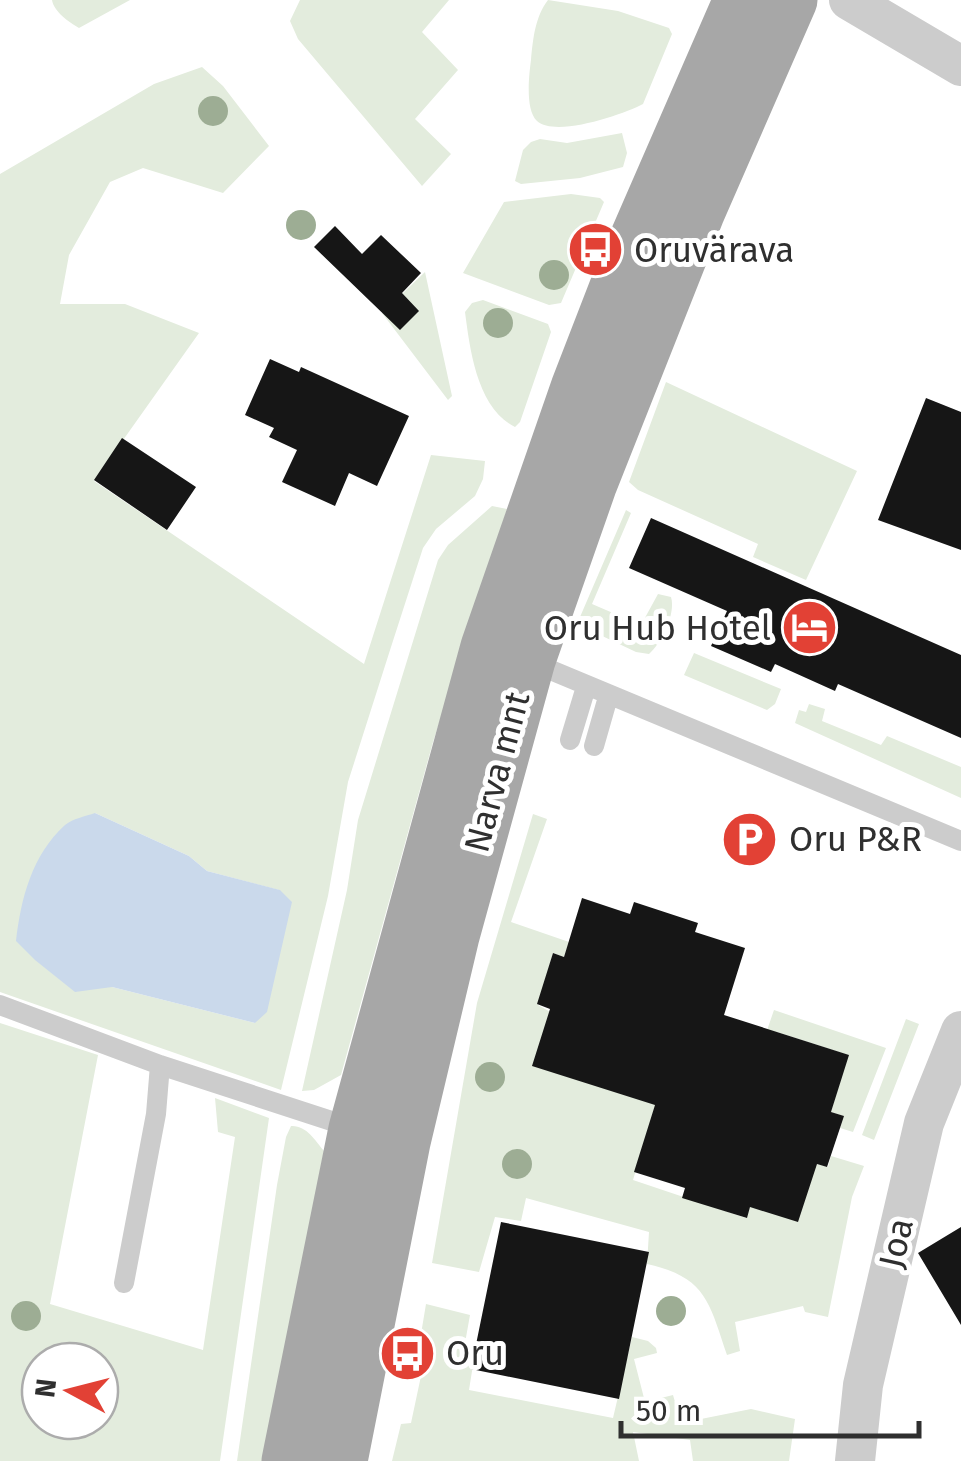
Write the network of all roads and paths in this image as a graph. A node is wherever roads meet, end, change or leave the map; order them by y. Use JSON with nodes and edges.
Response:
{"nodes":[{"id":1,"x":740,"y":0,"type":"edge"},
{"id":2,"x":790,"y":0,"type":"edge"},
{"id":3,"x":849,"y":0,"type":"edge"},
{"id":4,"x":961,"y":66,"type":"edge"},
{"id":5,"x":508,"y":654,"type":"junction"},
{"id":6,"x":586,"y":687,"type":"junction"},
{"id":7,"x":608,"y":697,"type":"junction"},
{"id":8,"x":570,"y":740,"type":"dead end"},
{"id":9,"x":594,"y":746,"type":"dead end"},
{"id":10,"x":961,"y":841,"type":"edge"},
{"id":11,"x":0,"y":1005,"type":"edge"},
{"id":12,"x":961,"y":1031,"type":"edge"},
{"id":13,"x":160,"y":1065,"type":"junction"},
{"id":14,"x":379,"y":1136,"type":"junction"},
{"id":15,"x":124,"y":1283,"type":"dead end"},
{"id":16,"x":289,"y":1461,"type":"edge"},
{"id":17,"x":340,"y":1461,"type":"edge"},
{"id":18,"x":855,"y":1461,"type":"edge"}],
"edges":[{"from":1,"to":5,"type":"main road","name":"Narva mnt"},
{"from":2,"to":5,"type":"main road","name":"Narva mnt"},
{"from":3,"to":4,"type":"street"},
{"from":5,"to":6,"type":"lane"},
{"from":5,"to":14,"type":"main road","name":"Narva mnt"},
{"from":6,"to":7,"type":"lane"},
{"from":6,"to":8,"type":"lane"},
{"from":7,"to":9,"type":"lane"},
{"from":7,"to":10,"type":"lane"},
{"from":11,"to":13,"type":"lane"},
{"from":12,"to":18,"type":"street","name":"Joa"},
{"from":13,"to":14,"type":"lane"},
{"from":13,"to":15,"type":"lane"},
{"from":14,"to":16,"type":"main road","name":"Narva mnt"},
{"from":14,"to":17,"type":"main road","name":"Narva mnt"}]}
